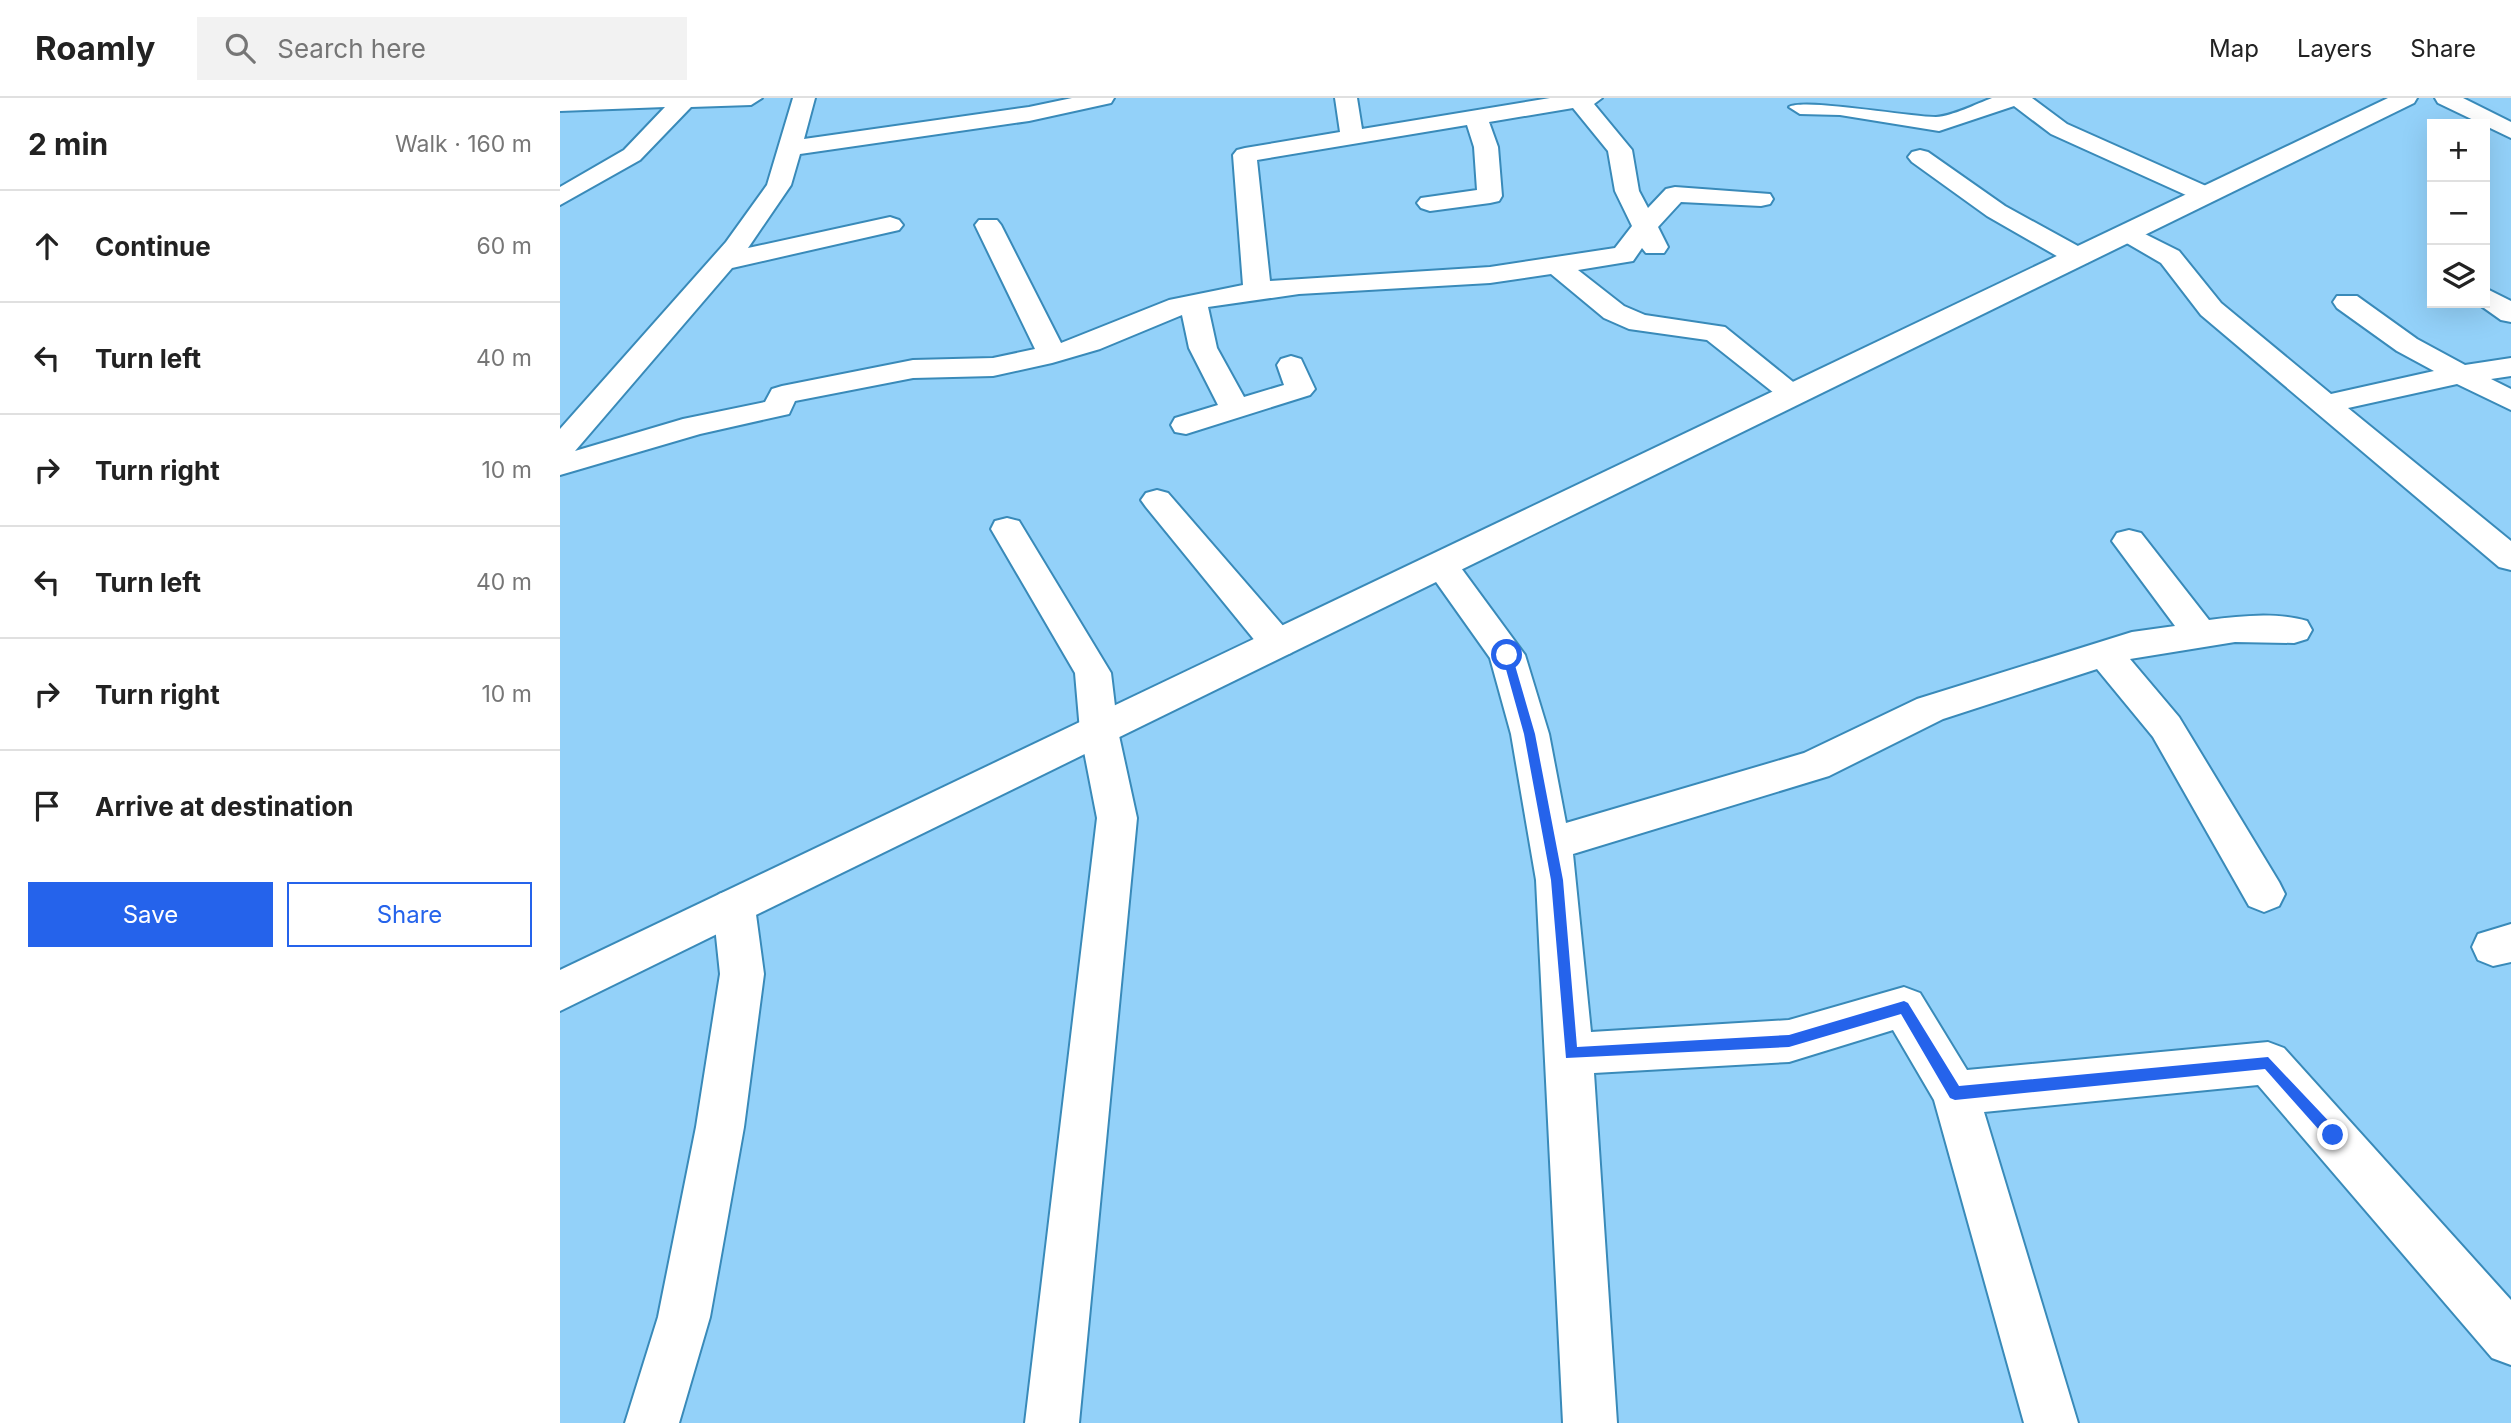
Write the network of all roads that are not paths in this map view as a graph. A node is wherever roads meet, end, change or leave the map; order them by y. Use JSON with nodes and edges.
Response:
{"nodes":[{"id":1,"x":751,"y":98,"type":"edge"},
{"id":2,"x":804,"y":98,"type":"edge"},
{"id":3,"x":1103,"y":98,"type":"edge"},
{"id":4,"x":1346,"y":98,"type":"edge"},
{"id":5,"x":1943,"y":98,"type":"edge"},
{"id":6,"x":2016,"y":98,"type":"edge"},
{"id":7,"x":2406,"y":98,"type":"edge"},
{"id":8,"x":2446,"y":98,"type":"edge"},
{"id":9,"x":1585,"y":99,"type":"edge"},
{"id":10,"x":604,"y":100,"type":"edge"},
{"id":11,"x":685,"y":100,"type":"junction"},
{"id":12,"x":560,"y":104,"type":"edge"},
{"id":13,"x":1516,"y":104,"type":"edge"},
{"id":14,"x":1800,"y":107,"type":"dead end"},
{"id":15,"x":1967,"y":114,"type":"junction"},
{"id":16,"x":1476,"y":117,"type":"junction"},
{"id":17,"x":2511,"y":131,"type":"edge"},
{"id":18,"x":1352,"y":136,"type":"junction"},
{"id":19,"x":790,"y":148,"type":"junction"},
{"id":20,"x":1920,"y":156,"type":"dead end"},
{"id":21,"x":2206,"y":195,"type":"junction"},
{"id":22,"x":560,"y":198,"type":"edge"},
{"id":23,"x":1761,"y":199,"type":"dead end"},
{"id":24,"x":1430,"y":203,"type":"dead end"},
{"id":25,"x":890,"y":225,"type":"dead end"},
{"id":26,"x":988,"y":225,"type":"dead end"},
{"id":27,"x":2127,"y":233,"type":"junction"},
{"id":28,"x":1650,"y":237,"type":"junction"},
{"id":29,"x":2078,"y":257,"type":"junction"},
{"id":30,"x":722,"y":262,"type":"junction"},
{"id":31,"x":1556,"y":265,"type":"junction"},
{"id":32,"x":1257,"y":291,"type":"junction"},
{"id":33,"x":2490,"y":299,"type":"edge"},
{"id":34,"x":1193,"y":302,"type":"junction"},
{"id":35,"x":2347,"y":302,"type":"dead end"},
{"id":36,"x":2511,"y":314,"type":"edge"},
{"id":37,"x":1052,"y":354,"type":"junction"},
{"id":38,"x":1291,"y":365,"type":"dead end"},
{"id":39,"x":2511,"y":367,"type":"edge"},
{"id":40,"x":2462,"y":374,"type":"junction"},
{"id":41,"x":1793,"y":394,"type":"junction"},
{"id":42,"x":2511,"y":401,"type":"edge"},
{"id":43,"x":2327,"y":404,"type":"junction"},
{"id":44,"x":1236,"y":411,"type":"junction"},
{"id":45,"x":1186,"y":425,"type":"dead end"},
{"id":46,"x":560,"y":448,"type":"edge"},
{"id":47,"x":560,"y":465,"type":"edge"},
{"id":48,"x":1157,"y":500,"type":"dead end"},
{"id":49,"x":1007,"y":529,"type":"dead end"},
{"id":50,"x":2129,"y":541,"type":"dead end"},
{"id":51,"x":2511,"y":559,"type":"edge"},
{"id":52,"x":1441,"y":565,"type":"junction"},
{"id":53,"x":2294,"y":630,"type":"dead end"},
{"id":54,"x":2200,"y":635,"type":"junction"},
{"id":55,"x":1278,"y":644,"type":"junction"},
{"id":56,"x":2105,"y":653,"type":"junction"},
{"id":57,"x":1099,"y":731,"type":"junction"},
{"id":58,"x":1550,"y":844,"type":"junction"},
{"id":59,"x":2264,"y":894,"type":"dead end"},
{"id":60,"x":734,"y":907,"type":"junction"},
{"id":61,"x":560,"y":991,"type":"edge"},
{"id":62,"x":1570,"y":1054,"type":"junction"},
{"id":63,"x":1955,"y":1093,"type":"junction"},
{"id":64,"x":2511,"y":1339,"type":"edge"},
{"id":65,"x":652,"y":1423,"type":"edge"},
{"id":66,"x":1052,"y":1423,"type":"edge"},
{"id":67,"x":1590,"y":1423,"type":"edge"},
{"id":68,"x":2050,"y":1423,"type":"edge"}],
"edges":[{"from":1,"to":11,"type":"street"},
{"from":2,"to":19,"type":"street"},
{"from":3,"to":19,"type":"street"},
{"from":4,"to":18,"type":"street"},
{"from":5,"to":15,"type":"street"},
{"from":6,"to":15,"type":"street"},
{"from":6,"to":21,"type":"street"},
{"from":7,"to":21,"type":"street"},
{"from":8,"to":17,"type":"street"},
{"from":9,"to":13,"type":"street"},
{"from":9,"to":28,"type":"street"},
{"from":10,"to":11,"type":"street"},
{"from":10,"to":12,"type":"street"},
{"from":11,"to":22,"type":"street"},
{"from":13,"to":16,"type":"street"},
{"from":14,"to":15,"type":"street"},
{"from":16,"to":18,"type":"street"},
{"from":16,"to":24,"type":"street"},
{"from":18,"to":32,"type":"street"},
{"from":19,"to":30,"type":"street"},
{"from":20,"to":29,"type":"street"},
{"from":21,"to":27,"type":"street"},
{"from":23,"to":28,"type":"street"},
{"from":25,"to":30,"type":"street"},
{"from":26,"to":37,"type":"street"},
{"from":27,"to":29,"type":"street"},
{"from":27,"to":43,"type":"street"},
{"from":28,"to":31,"type":"street"},
{"from":29,"to":41,"type":"street"},
{"from":30,"to":46,"type":"street"},
{"from":31,"to":32,"type":"street"},
{"from":31,"to":41,"type":"street"},
{"from":32,"to":34,"type":"street"},
{"from":33,"to":36,"type":"street"},
{"from":34,"to":37,"type":"street"},
{"from":34,"to":44,"type":"street"},
{"from":35,"to":40,"type":"street"},
{"from":37,"to":47,"type":"street"},
{"from":38,"to":44,"type":"street"},
{"from":39,"to":40,"type":"street"},
{"from":40,"to":42,"type":"street"},
{"from":40,"to":43,"type":"street"},
{"from":41,"to":52,"type":"street"},
{"from":43,"to":51,"type":"street"},
{"from":44,"to":45,"type":"street"},
{"from":48,"to":55,"type":"street"},
{"from":49,"to":57,"type":"street"},
{"from":50,"to":54,"type":"street"},
{"from":52,"to":55,"type":"street"},
{"from":52,"to":58,"type":"street"},
{"from":53,"to":54,"type":"street"},
{"from":54,"to":56,"type":"street"},
{"from":55,"to":57,"type":"street"},
{"from":56,"to":58,"type":"street"},
{"from":56,"to":59,"type":"street"},
{"from":57,"to":60,"type":"street"},
{"from":57,"to":66,"type":"street"},
{"from":58,"to":62,"type":"street"},
{"from":60,"to":61,"type":"street"},
{"from":60,"to":65,"type":"street"},
{"from":62,"to":63,"type":"street"},
{"from":62,"to":67,"type":"street"},
{"from":63,"to":64,"type":"street"},
{"from":63,"to":68,"type":"street"}]}
